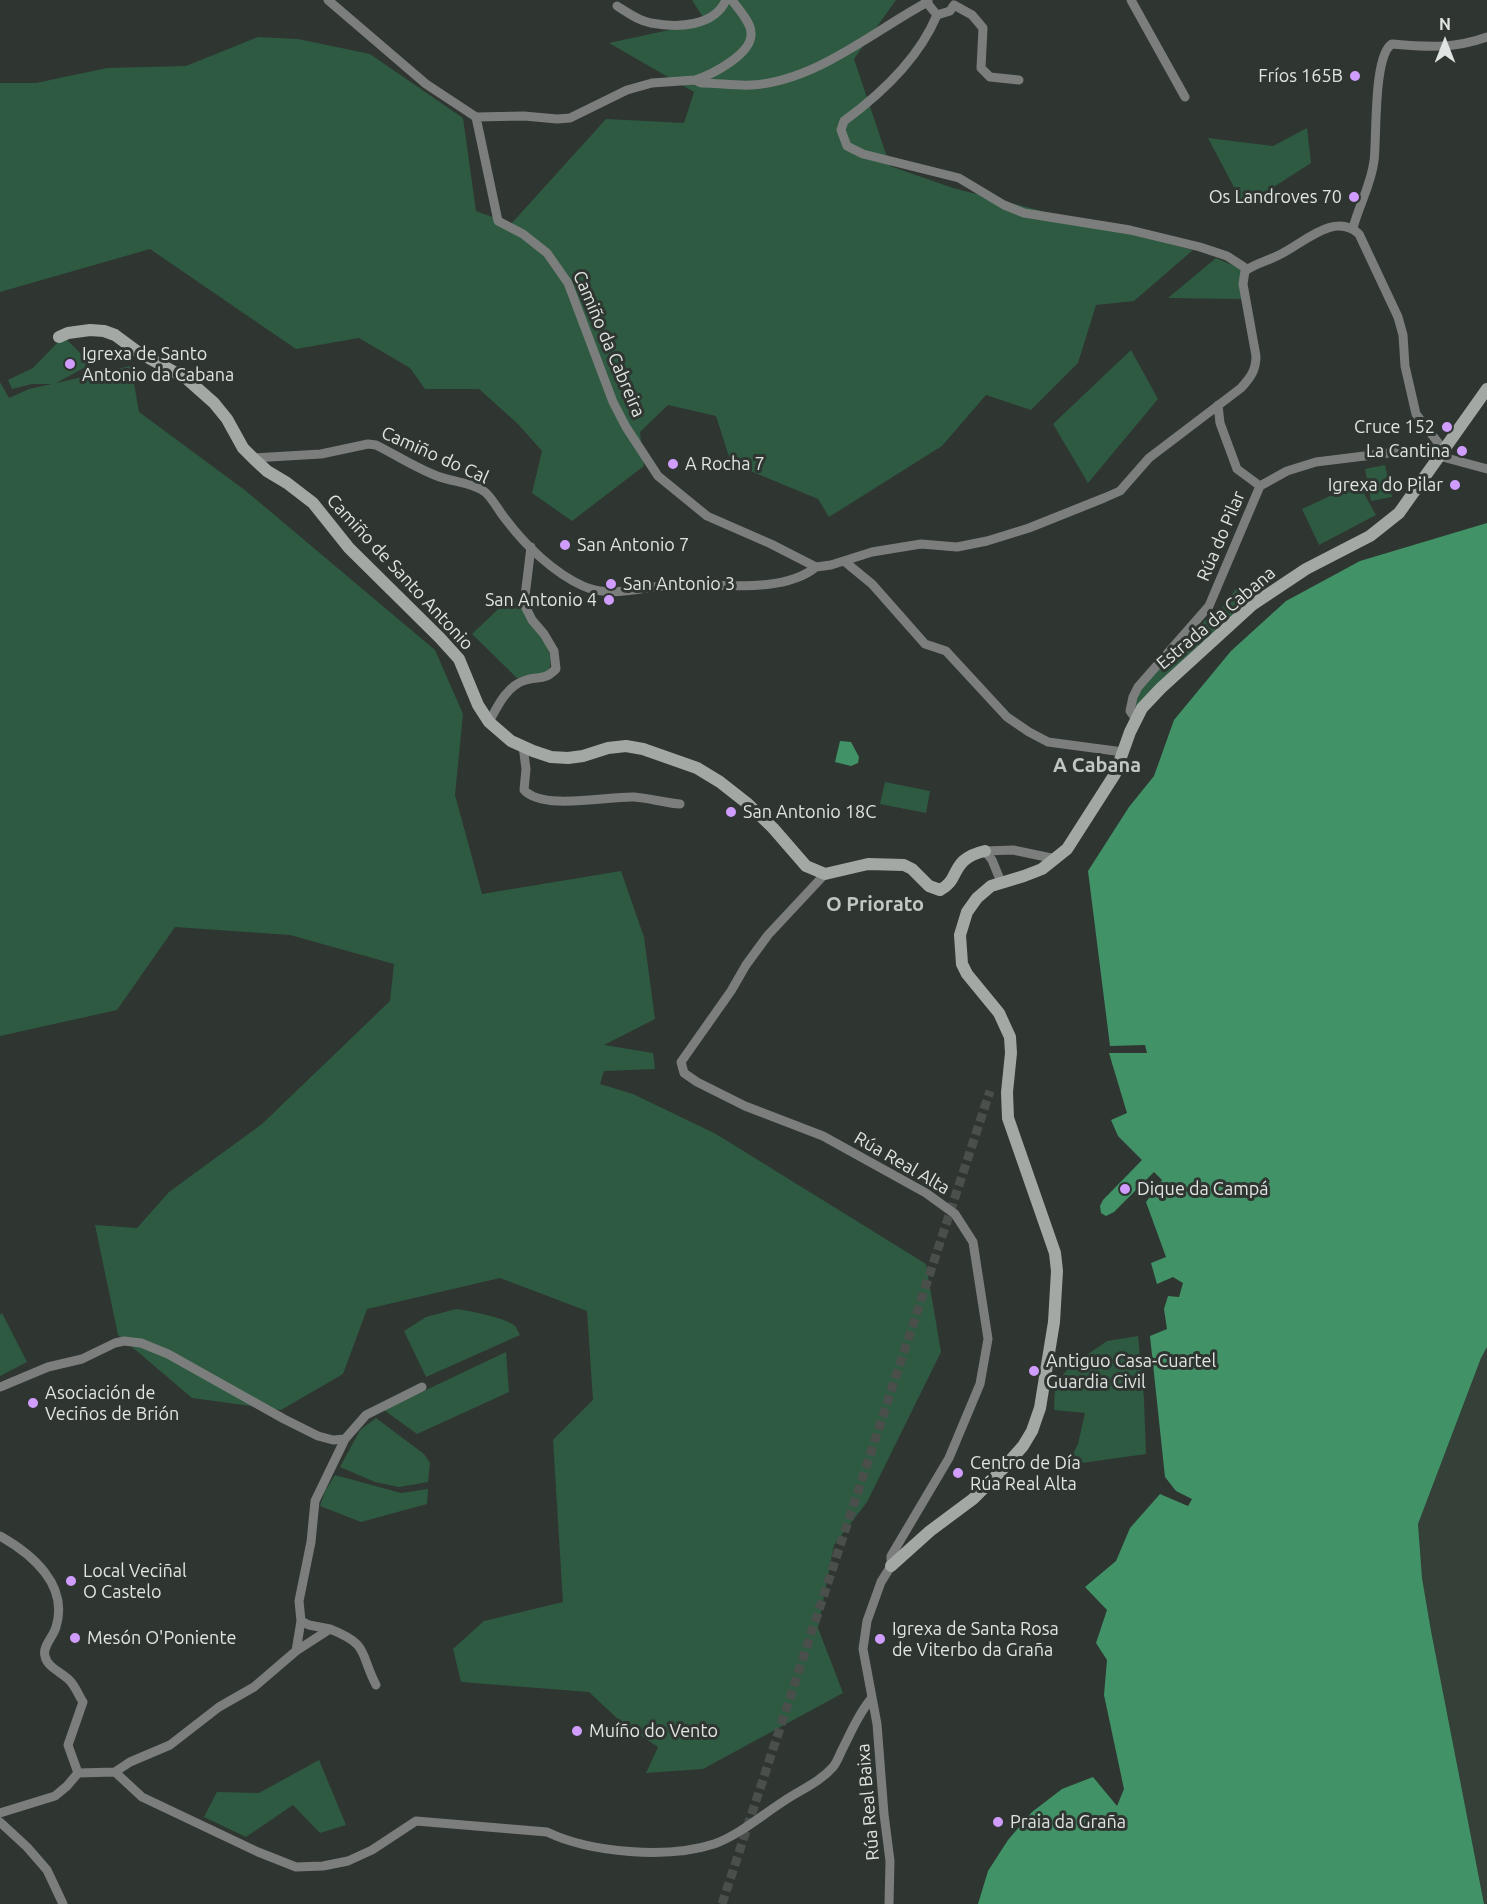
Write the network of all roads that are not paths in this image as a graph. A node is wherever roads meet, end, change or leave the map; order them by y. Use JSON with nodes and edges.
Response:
{"nodes":[{"id":1,"x":726,"y":0,"type":"edge"},
{"id":2,"x":732,"y":0,"type":"edge"},
{"id":3,"x":927,"y":0,"type":"edge"},
{"id":4,"x":1131,"y":0,"type":"edge"},
{"id":5,"x":330,"y":1,"type":"edge"},
{"id":6,"x":617,"y":6,"type":"dead end"},
{"id":7,"x":937,"y":15,"type":"junction"},
{"id":8,"x":1487,"y":38,"type":"edge"},
{"id":9,"x":695,"y":80,"type":"junction"},
{"id":10,"x":1019,"y":80,"type":"dead end"},
{"id":11,"x":1185,"y":97,"type":"dead end"},
{"id":12,"x":476,"y":117,"type":"junction"},
{"id":13,"x":1353,"y":228,"type":"junction"},
{"id":14,"x":1247,"y":269,"type":"junction"},
{"id":15,"x":59,"y":337,"type":"dead end"},
{"id":16,"x":1487,"y":389,"type":"edge"},
{"id":17,"x":1218,"y":405,"type":"junction"},
{"id":18,"x":1441,"y":453,"type":"junction"},
{"id":19,"x":253,"y":458,"type":"junction"},
{"id":20,"x":1487,"y":468,"type":"edge"},
{"id":21,"x":1260,"y":486,"type":"junction"},
{"id":22,"x":531,"y":547,"type":"junction"},
{"id":23,"x":844,"y":561,"type":"junction"},
{"id":24,"x":816,"y":567,"type":"junction"},
{"id":25,"x":1136,"y":718,"type":"junction"},
{"id":26,"x":489,"y":722,"type":"junction"},
{"id":27,"x":523,"y":746,"type":"junction"},
{"id":28,"x":1123,"y":752,"type":"junction"},
{"id":29,"x":680,"y":804,"type":"dead end"},
{"id":30,"x":985,"y":851,"type":"junction"},
{"id":31,"x":1056,"y":859,"type":"junction"},
{"id":32,"x":825,"y":874,"type":"junction"},
{"id":33,"x":1001,"y":882,"type":"junction"},
{"id":34,"x":0,"y":1386,"type":"edge"},
{"id":35,"x":422,"y":1387,"type":"dead end"},
{"id":36,"x":345,"y":1438,"type":"junction"},
{"id":37,"x":0,"y":1536,"type":"edge"},
{"id":38,"x":891,"y":1566,"type":"junction"},
{"id":39,"x":301,"y":1621,"type":"junction"},
{"id":40,"x":330,"y":1629,"type":"junction"},
{"id":41,"x":296,"y":1651,"type":"junction"},
{"id":42,"x":376,"y":1685,"type":"dead end"},
{"id":43,"x":871,"y":1699,"type":"junction"},
{"id":44,"x":115,"y":1772,"type":"junction"},
{"id":45,"x":78,"y":1773,"type":"junction"},
{"id":46,"x":0,"y":1813,"type":"edge"},
{"id":47,"x":0,"y":1822,"type":"edge"},
{"id":48,"x":63,"y":1904,"type":"edge"},
{"id":49,"x":889,"y":1904,"type":"edge"}],
"edges":[{"from":1,"to":6,"type":"street"},
{"from":2,"to":9,"type":"street"},
{"from":3,"to":7,"type":"street"},
{"from":3,"to":9,"type":"street"},
{"from":4,"to":11,"type":"street"},
{"from":5,"to":12,"type":"street"},
{"from":7,"to":10,"type":"street"},
{"from":7,"to":14,"type":"street"},
{"from":8,"to":13,"type":"street"},
{"from":9,"to":12,"type":"street"},
{"from":12,"to":24,"type":"street","name":"Camiño da Cabreira"},
{"from":13,"to":14,"type":"street"},
{"from":13,"to":18,"type":"street"},
{"from":14,"to":17,"type":"street"},
{"from":15,"to":19,"type":"street","name":"Camiño de Santo Antonio"},
{"from":16,"to":18,"type":"street","name":"Estrada da Cabana"},
{"from":17,"to":21,"type":"street"},
{"from":17,"to":23,"type":"street"},
{"from":18,"to":20,"type":"street","name":"Rúa do Pilar"},
{"from":18,"to":21,"type":"street","name":"Rúa do Pilar"},
{"from":18,"to":25,"type":"street","name":"Estrada da Cabana"},
{"from":19,"to":22,"type":"street","name":"Camiño do Cal"},
{"from":19,"to":26,"type":"street","name":"Camiño de Santo Antonio"},
{"from":21,"to":25,"type":"street","name":"Rúa do Pilar"},
{"from":22,"to":24,"type":"street","name":"Camiño do Cal"},
{"from":22,"to":26,"type":"street"},
{"from":23,"to":24,"type":"street"},
{"from":23,"to":28,"type":"street"},
{"from":25,"to":28,"type":"street","name":"Estrada da Cabana"},
{"from":26,"to":27,"type":"street","name":"Camiño de Santo Antonio"},
{"from":27,"to":29,"type":"street"},
{"from":27,"to":32,"type":"street","name":"Camiño de Santo Antonio"},
{"from":28,"to":31,"type":"street","name":"Estrada da Cabana"},
{"from":30,"to":31,"type":"street"},
{"from":30,"to":32,"type":"street"},
{"from":30,"to":33,"type":"street"},
{"from":31,"to":33,"type":"street","name":"Estrada da Cabana"},
{"from":32,"to":38,"type":"street","name":"Rúa Real Alta"},
{"from":33,"to":38,"type":"street","name":"Estrada da Cabana"},
{"from":34,"to":36,"type":"street"},
{"from":35,"to":36,"type":"street"},
{"from":36,"to":39,"type":"street"},
{"from":37,"to":45,"type":"street"},
{"from":38,"to":43,"type":"street","name":"Rúa Real Alta"},
{"from":39,"to":40,"type":"street"},
{"from":39,"to":41,"type":"street"},
{"from":40,"to":41,"type":"street"},
{"from":40,"to":42,"type":"street"},
{"from":41,"to":44,"type":"street"},
{"from":43,"to":44,"type":"street"},
{"from":43,"to":49,"type":"street","name":"Rúa Real Baixa"},
{"from":44,"to":45,"type":"street"},
{"from":45,"to":46,"type":"street"},
{"from":47,"to":48,"type":"street"}]}
